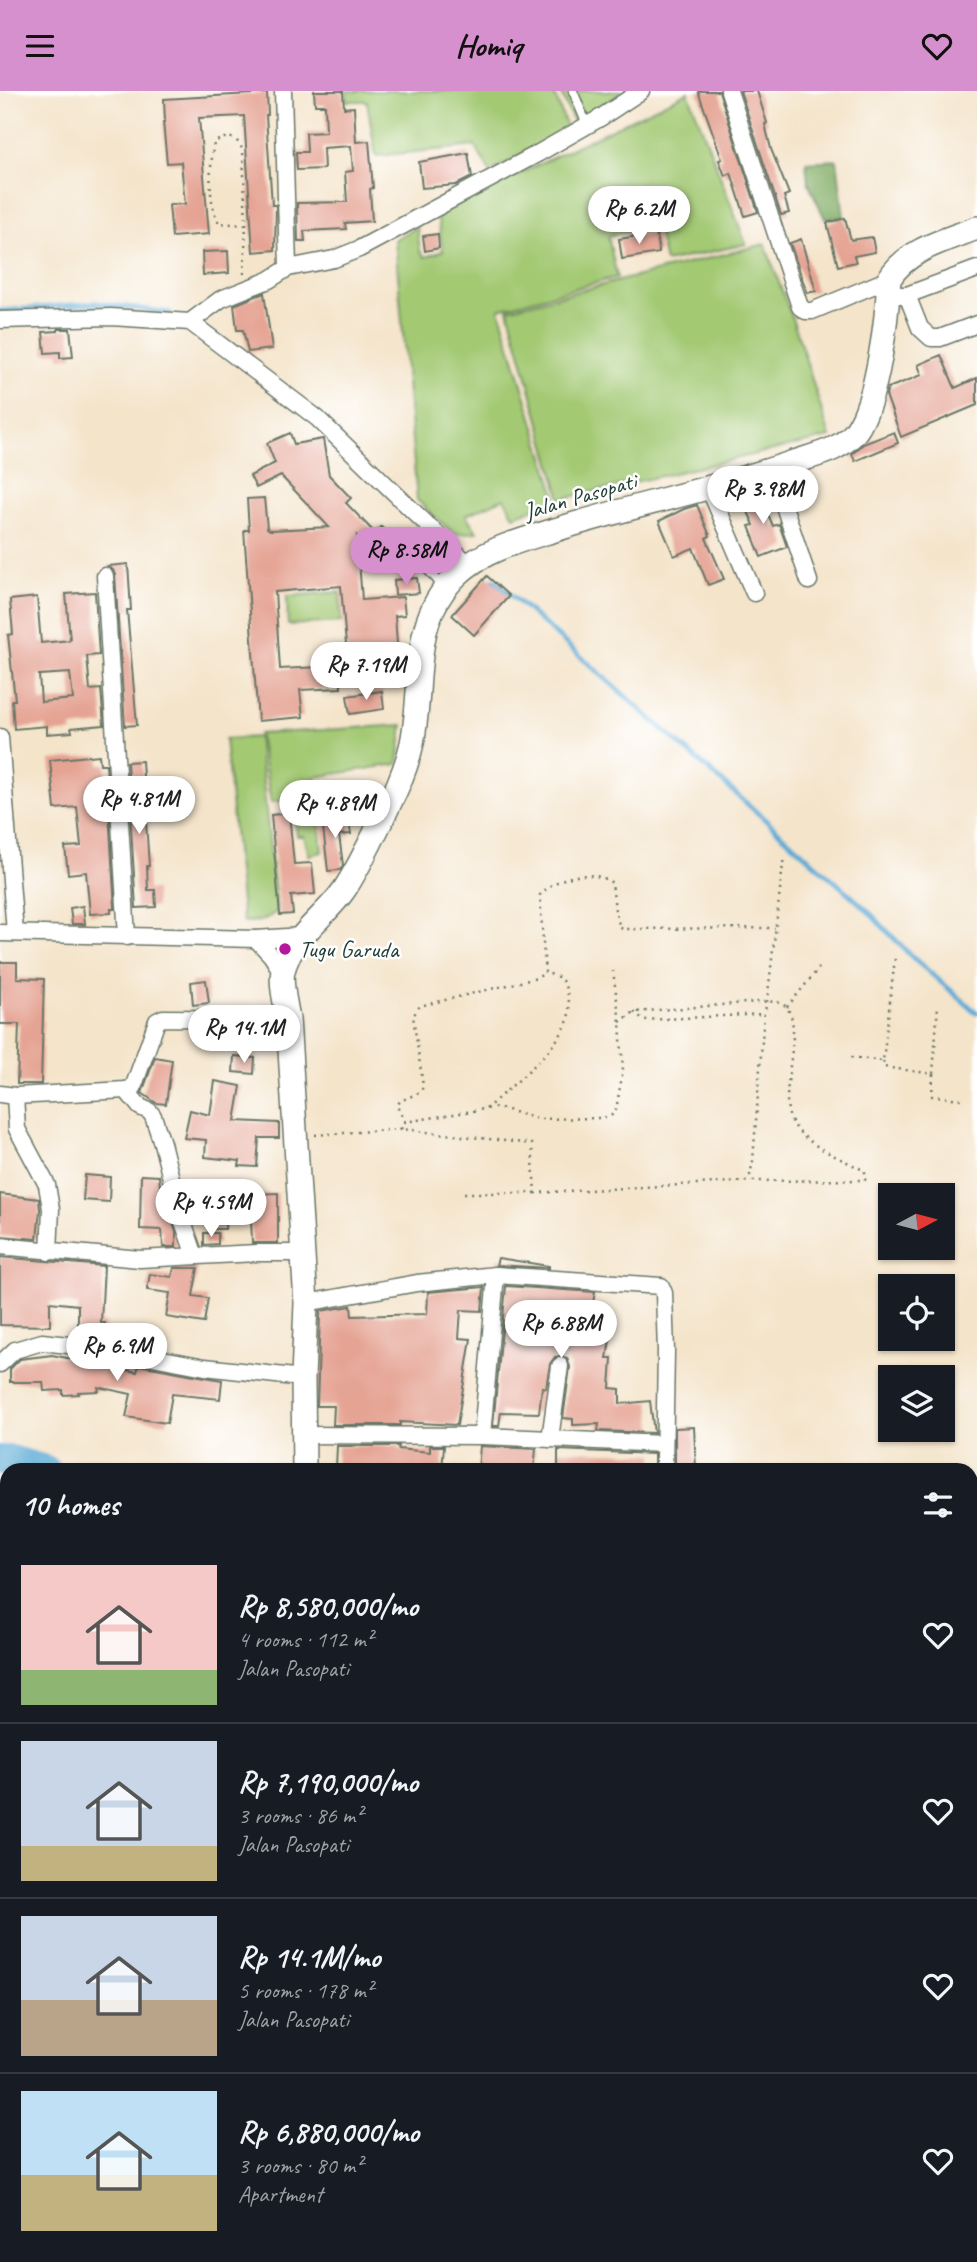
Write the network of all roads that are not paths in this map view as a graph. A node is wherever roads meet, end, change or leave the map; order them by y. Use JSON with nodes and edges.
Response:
{"nodes":[{"id":1,"x":283,"y":91,"type":"edge"},
{"id":2,"x":573,"y":91,"type":"edge"},
{"id":3,"x":641,"y":91,"type":"edge"},
{"id":4,"x":729,"y":91,"type":"edge"},
{"id":5,"x":587,"y":125,"type":"junction"},
{"id":6,"x":977,"y":227,"type":"edge"},
{"id":7,"x":288,"y":268,"type":"junction"},
{"id":8,"x":977,"y":269,"type":"edge"},
{"id":9,"x":895,"y":289,"type":"junction"},
{"id":10,"x":0,"y":320,"type":"edge"},
{"id":11,"x":192,"y":321,"type":"junction"},
{"id":12,"x":977,"y":324,"type":"edge"},
{"id":13,"x":772,"y":470,"type":"junction"},
{"id":14,"x":709,"y":488,"type":"junction"},
{"id":15,"x":384,"y":564,"type":"dead end"},
{"id":16,"x":469,"y":565,"type":"junction"},
{"id":17,"x":105,"y":576,"type":"dead end"},
{"id":18,"x":809,"y":581,"type":"dead end"},
{"id":19,"x":445,"y":588,"type":"junction"},
{"id":20,"x":754,"y":593,"type":"dead end"},
{"id":21,"x":0,"y":737,"type":"edge"},
{"id":22,"x":7,"y":933,"type":"edge"},
{"id":23,"x":302,"y":936,"type":"junction"},
{"id":24,"x":128,"y":937,"type":"junction"},
{"id":25,"x":256,"y":939,"type":"junction"},
{"id":26,"x":282,"y":972,"type":"junction"},
{"id":27,"x":288,"y":1019,"type":"junction"},
{"id":28,"x":126,"y":1090,"type":"junction"},
{"id":29,"x":8,"y":1095,"type":"edge"},
{"id":30,"x":0,"y":1246,"type":"edge"},
{"id":31,"x":49,"y":1252,"type":"junction"},
{"id":32,"x":302,"y":1253,"type":"junction"},
{"id":33,"x":195,"y":1256,"type":"junction"},
{"id":34,"x":496,"y":1275,"type":"junction"},
{"id":35,"x":306,"y":1303,"type":"junction"},
{"id":36,"x":0,"y":1364,"type":"edge"},
{"id":37,"x":560,"y":1366,"type":"dead end"},
{"id":38,"x":303,"y":1378,"type":"junction"},
{"id":39,"x":303,"y":1435,"type":"junction"},
{"id":40,"x":482,"y":1436,"type":"junction"},
{"id":41,"x":551,"y":1439,"type":"junction"},
{"id":42,"x":664,"y":1444,"type":"junction"},
{"id":43,"x":304,"y":1463,"type":"edge"},
{"id":44,"x":664,"y":1463,"type":"edge"}],
"edges":[{"from":1,"to":7,"type":"street"},
{"from":2,"to":5,"type":"lane"},
{"from":3,"to":5,"type":"street"},
{"from":4,"to":9,"type":"street"},
{"from":5,"to":7,"type":"street"},
{"from":6,"to":9,"type":"street"},
{"from":7,"to":11,"type":"street"},
{"from":8,"to":9,"type":"street"},
{"from":9,"to":12,"type":"street"},
{"from":9,"to":13,"type":"street","name":"Jalan Pasopati"},
{"from":10,"to":11,"type":"street"},
{"from":11,"to":16,"type":"street"},
{"from":13,"to":14,"type":"street","name":"Jalan Pasopati"},
{"from":13,"to":18,"type":"street"},
{"from":14,"to":16,"type":"street","name":"Jalan Pasopati"},
{"from":14,"to":20,"type":"street"},
{"from":15,"to":19,"type":"lane"},
{"from":16,"to":19,"type":"street","name":"Jalan Pasopati"},
{"from":17,"to":24,"type":"street"},
{"from":19,"to":23,"type":"street","name":"Jalan Pasopati"},
{"from":21,"to":22,"type":"street"},
{"from":22,"to":24,"type":"street"},
{"from":23,"to":25,"type":"street"},
{"from":23,"to":26,"type":"street","name":"Jalan Pasopati"},
{"from":24,"to":25,"type":"street"},
{"from":25,"to":26,"type":"street"},
{"from":26,"to":27,"type":"street"},
{"from":27,"to":28,"type":"street"},
{"from":27,"to":32,"type":"street"},
{"from":28,"to":29,"type":"street"},
{"from":28,"to":33,"type":"street"},
{"from":29,"to":31,"type":"street"},
{"from":30,"to":31,"type":"street"},
{"from":31,"to":33,"type":"street"},
{"from":32,"to":33,"type":"street"},
{"from":32,"to":35,"type":"street"},
{"from":34,"to":35,"type":"street"},
{"from":34,"to":40,"type":"street"},
{"from":34,"to":42,"type":"street"},
{"from":35,"to":38,"type":"street"},
{"from":36,"to":38,"type":"street"},
{"from":37,"to":41,"type":"street"},
{"from":38,"to":39,"type":"street"},
{"from":39,"to":40,"type":"street"},
{"from":39,"to":43,"type":"street"},
{"from":40,"to":41,"type":"street"},
{"from":41,"to":42,"type":"street"},
{"from":42,"to":44,"type":"street"}]}
